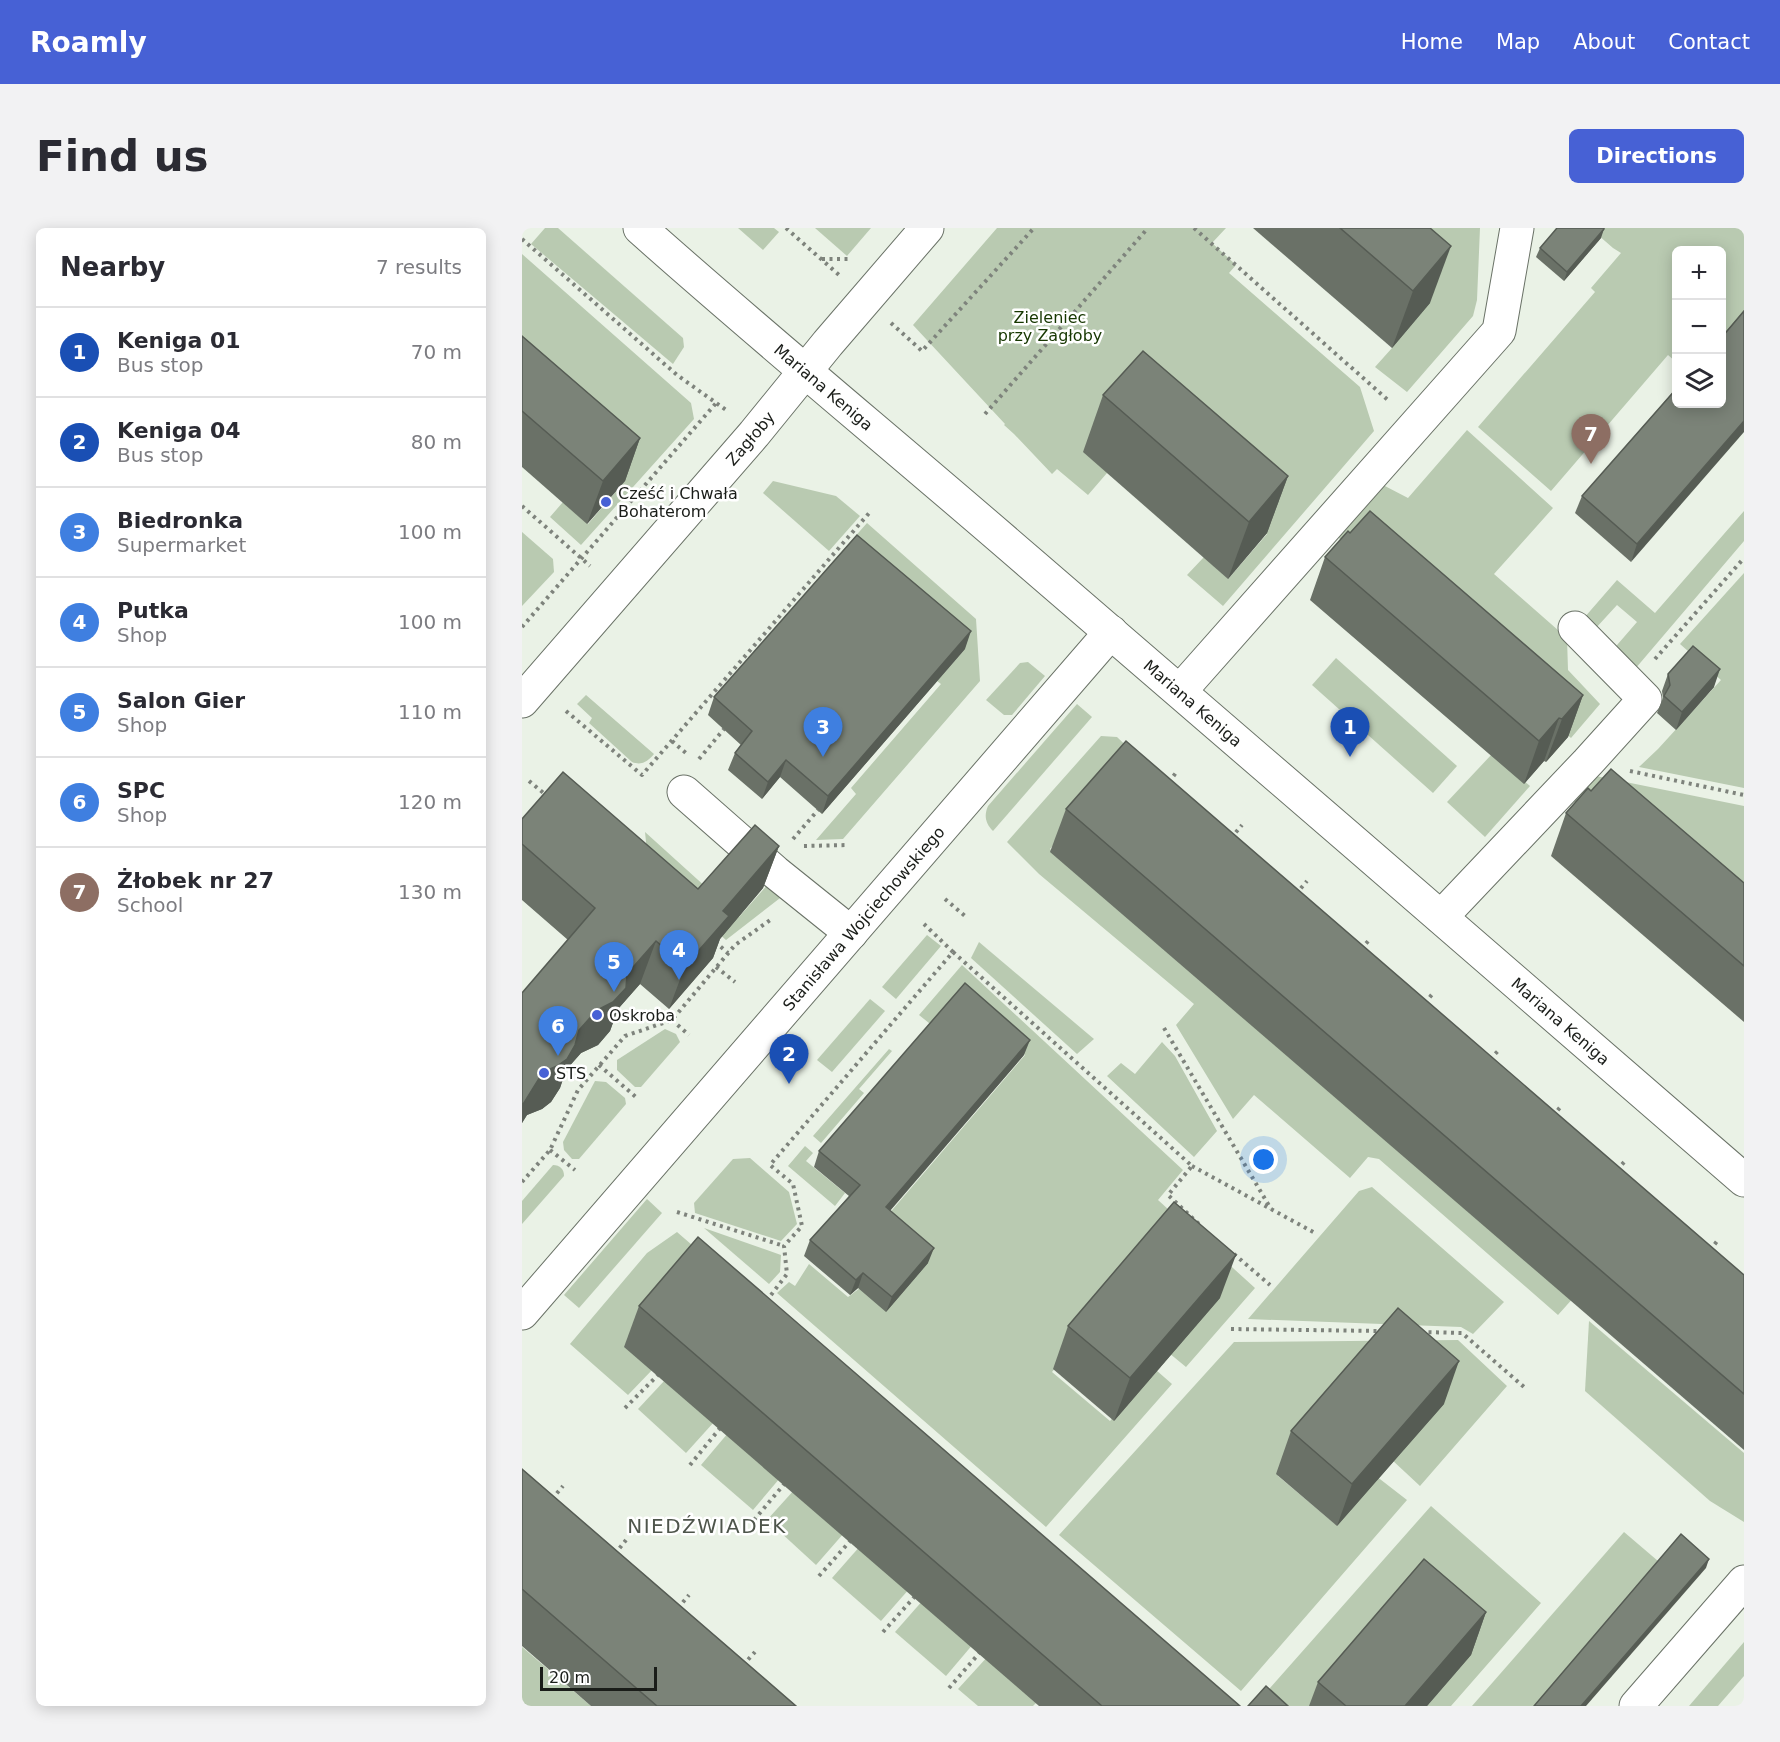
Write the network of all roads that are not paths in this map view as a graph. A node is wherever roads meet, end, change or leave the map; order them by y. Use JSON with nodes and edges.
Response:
{"nodes":[{"id":1,"x":640,"y":228,"type":"edge"},
{"id":2,"x":927,"y":228,"type":"edge"},
{"id":3,"x":1517,"y":228,"type":"edge"},
{"id":4,"x":805,"y":371,"type":"junction"},
{"id":5,"x":1575,"y":628,"type":"dead end"},
{"id":6,"x":1111,"y":632,"type":"junction"},
{"id":7,"x":1180,"y":691,"type":"junction"},
{"id":8,"x":522,"y":701,"type":"edge"},
{"id":9,"x":684,"y":792,"type":"dead end"},
{"id":10,"x":1441,"y":917,"type":"junction"},
{"id":11,"x":851,"y":933,"type":"junction"},
{"id":12,"x":1744,"y":1180,"type":"edge"},
{"id":13,"x":522,"y":1313,"type":"edge"},
{"id":14,"x":1744,"y":1582,"type":"edge"},
{"id":15,"x":1636,"y":1706,"type":"edge"}],
"edges":[{"from":1,"to":4,"type":"street","name":"Mariana Keniga"},
{"from":2,"to":4,"type":"street","name":"Zagłoby"},
{"from":3,"to":7,"type":"street"},
{"from":4,"to":6,"type":"street","name":"Mariana Keniga"},
{"from":4,"to":8,"type":"street","name":"Zagłoby"},
{"from":5,"to":10,"type":"street"},
{"from":6,"to":7,"type":"street","name":"Mariana Keniga"},
{"from":6,"to":11,"type":"street","name":"Stanisława Wojciechowskiego"},
{"from":7,"to":10,"type":"street","name":"Mariana Keniga"},
{"from":9,"to":11,"type":"street"},
{"from":10,"to":12,"type":"street","name":"Mariana Keniga"},
{"from":11,"to":13,"type":"street","name":"Stanisława Wojciechowskiego"},
{"from":14,"to":15,"type":"street"}]}
